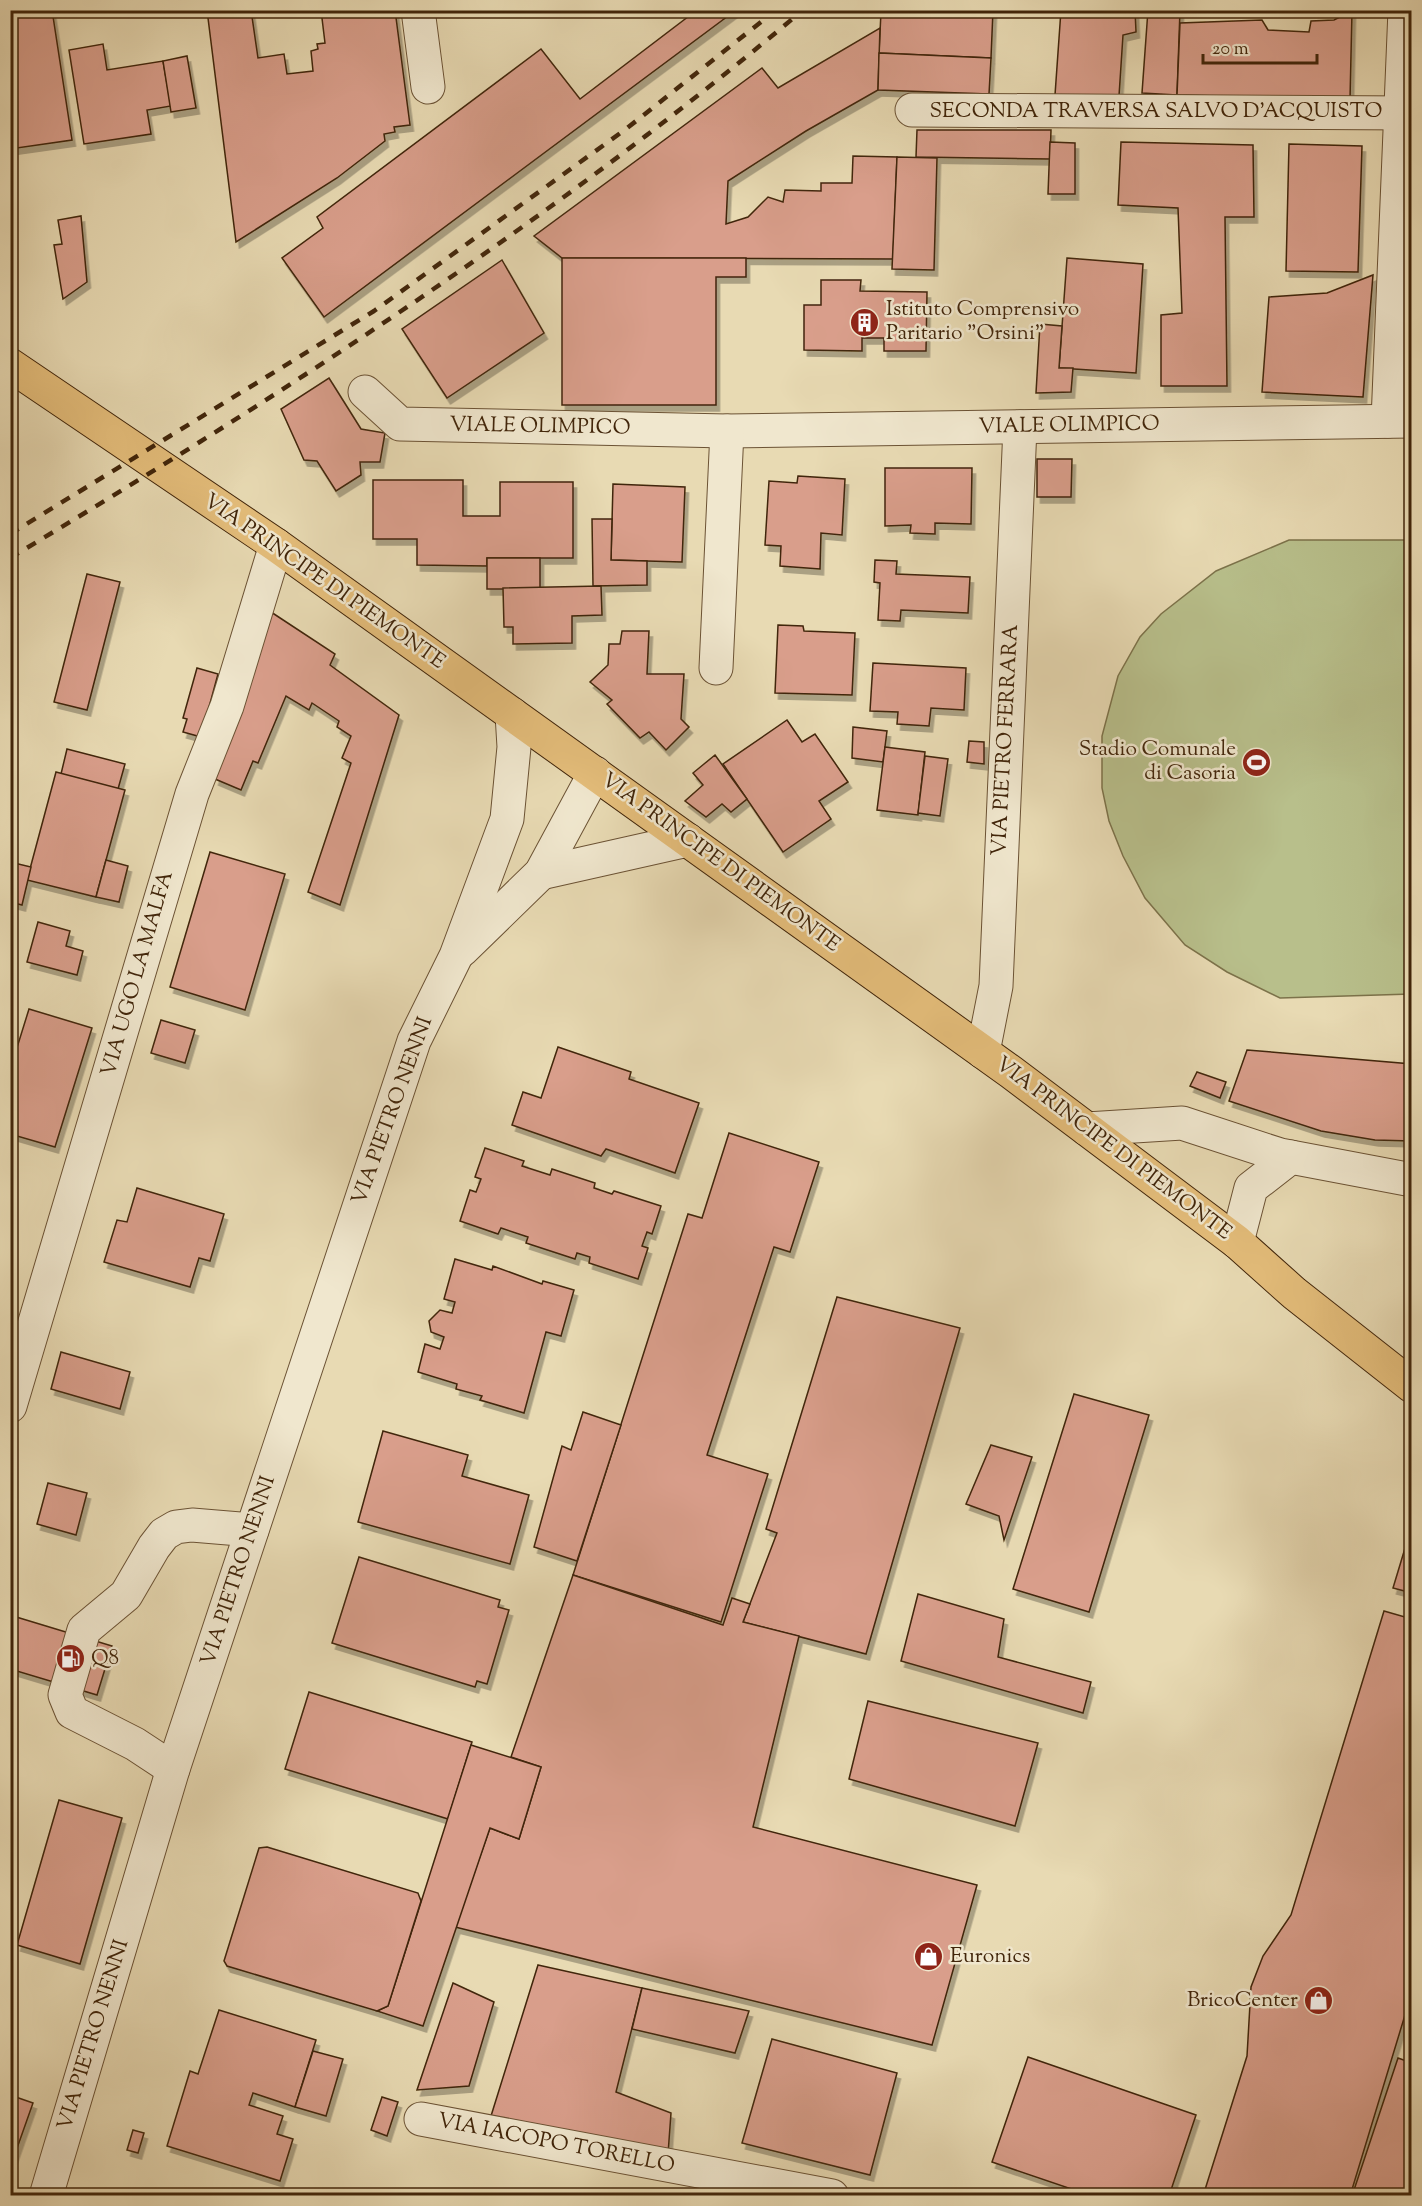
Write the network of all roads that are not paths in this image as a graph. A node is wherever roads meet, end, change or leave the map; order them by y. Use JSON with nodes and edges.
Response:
{"nodes":[{"id":1,"x":418,"y":10,"type":"edge"},
{"id":2,"x":1405,"y":10,"type":"edge"},
{"id":3,"x":428,"y":87,"type":"dead end"},
{"id":4,"x":912,"y":110,"type":"dead end"},
{"id":5,"x":1405,"y":113,"type":"edge"},
{"id":6,"x":10,"y":365,"type":"edge"},
{"id":7,"x":365,"y":392,"type":"dead end"},
{"id":8,"x":1400,"y":421,"type":"edge"},
{"id":9,"x":1020,"y":428,"type":"junction"},
{"id":10,"x":727,"y":431,"type":"junction"},
{"id":11,"x":276,"y":546,"type":"junction"},
{"id":12,"x":716,"y":668,"type":"dead end"},
{"id":13,"x":512,"y":714,"type":"junction"},
{"id":14,"x":595,"y":773,"type":"junction"},
{"id":15,"x":688,"y":840,"type":"junction"},
{"id":16,"x":541,"y":873,"type":"junction"},
{"id":17,"x":456,"y":956,"type":"junction"},
{"id":18,"x":983,"y":1052,"type":"junction"},
{"id":19,"x":1088,"y":1129,"type":"junction"},
{"id":20,"x":1291,"y":1157,"type":"junction"},
{"id":21,"x":1412,"y":1180,"type":"edge"},
{"id":22,"x":1237,"y":1242,"type":"junction"},
{"id":23,"x":1412,"y":1386,"type":"edge"},
{"id":24,"x":10,"y":1406,"type":"edge"},
{"id":25,"x":252,"y":1530,"type":"junction"},
{"id":26,"x":173,"y":1768,"type":"junction"},
{"id":27,"x":421,"y":2119,"type":"dead end"},
{"id":28,"x":46,"y":2196,"type":"edge"},
{"id":29,"x":832,"y":2196,"type":"edge"}],
"edges":[{"from":1,"to":3,"type":"street"},
{"from":2,"to":5,"type":"street"},
{"from":4,"to":5,"type":"street","name":"SECONDA TRAVERSA SALVO D'ACQUISTO"},
{"from":5,"to":8,"type":"street"},
{"from":6,"to":11,"type":"main road","name":"VIA PRINCIPE DI PIEMONTE"},
{"from":7,"to":10,"type":"street","name":"VIALE OLIMPICO"},
{"from":8,"to":9,"type":"street","name":"VIALE OLIMPICO"},
{"from":9,"to":10,"type":"street","name":"VIALE OLIMPICO"},
{"from":9,"to":18,"type":"street","name":"VIA PIETRO FERRARA"},
{"from":10,"to":12,"type":"street"},
{"from":11,"to":13,"type":"main road","name":"VIA PRINCIPE DI PIEMONTE"},
{"from":11,"to":24,"type":"street","name":"VIA UGO LA MALFA"},
{"from":13,"to":14,"type":"main road","name":"VIA PRINCIPE DI PIEMONTE"},
{"from":13,"to":17,"type":"street"},
{"from":14,"to":15,"type":"main road","name":"VIA PRINCIPE DI PIEMONTE"},
{"from":14,"to":16,"type":"street"},
{"from":15,"to":16,"type":"street"},
{"from":15,"to":18,"type":"main road","name":"VIA PRINCIPE DI PIEMONTE"},
{"from":16,"to":17,"type":"street"},
{"from":17,"to":25,"type":"street","name":"VIA PIETRO NENNI"},
{"from":18,"to":19,"type":"main road","name":"VIA PRINCIPE DI PIEMONTE"},
{"from":19,"to":20,"type":"street"},
{"from":19,"to":22,"type":"main road","name":"VIA PRINCIPE DI PIEMONTE"},
{"from":20,"to":21,"type":"street"},
{"from":20,"to":22,"type":"street"},
{"from":22,"to":23,"type":"main road","name":"VIA PRINCIPE DI PIEMONTE"},
{"from":25,"to":26,"type":"street","name":"VIA PIETRO NENNI"},
{"from":25,"to":26,"type":"street"},
{"from":26,"to":28,"type":"street","name":"VIA PIETRO NENNI"},
{"from":27,"to":29,"type":"street","name":"VIA IACOPO TORELLO"}]}
